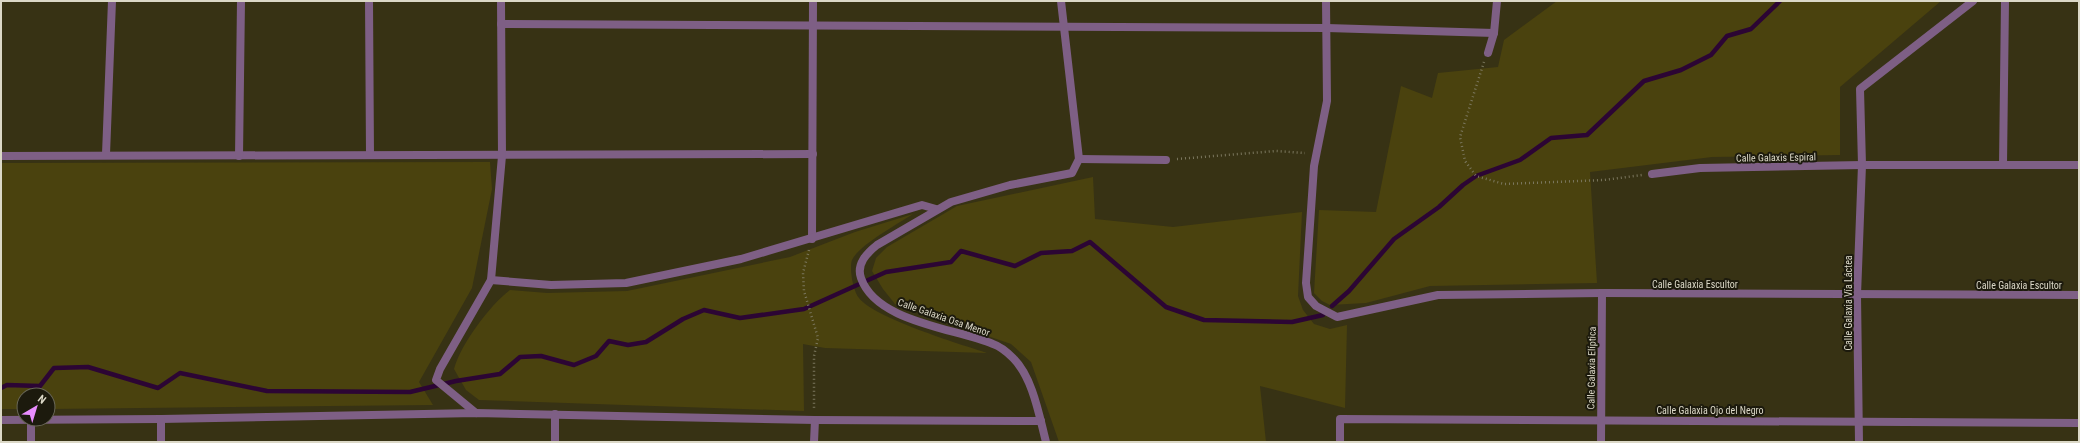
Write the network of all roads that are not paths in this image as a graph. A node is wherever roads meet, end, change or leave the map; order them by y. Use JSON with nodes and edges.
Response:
{"nodes":[{"id":1,"x":112,"y":1,"type":"edge"},
{"id":2,"x":241,"y":1,"type":"edge"},
{"id":3,"x":369,"y":1,"type":"edge"},
{"id":4,"x":501,"y":1,"type":"edge"},
{"id":5,"x":813,"y":1,"type":"edge"},
{"id":6,"x":1061,"y":1,"type":"edge"},
{"id":7,"x":1326,"y":1,"type":"edge"},
{"id":8,"x":1497,"y":1,"type":"edge"},
{"id":9,"x":1973,"y":1,"type":"edge"},
{"id":10,"x":2005,"y":1,"type":"edge"},
{"id":11,"x":501,"y":24,"type":"junction"},
{"id":12,"x":813,"y":26,"type":"junction"},
{"id":13,"x":1065,"y":28,"type":"junction"},
{"id":14,"x":1327,"y":28,"type":"junction"},
{"id":15,"x":1494,"y":33,"type":"junction"},
{"id":16,"x":1488,"y":53,"type":"road end"},
{"id":17,"x":106,"y":154,"type":"junction"},
{"id":18,"x":813,"y":154,"type":"junction"},
{"id":19,"x":370,"y":155,"type":"junction"},
{"id":20,"x":1,"y":156,"type":"edge"},
{"id":21,"x":239,"y":156,"type":"junction"},
{"id":22,"x":502,"y":156,"type":"junction"},
{"id":23,"x":1079,"y":159,"type":"junction"},
{"id":24,"x":1166,"y":160,"type":"road end"},
{"id":25,"x":1862,"y":165,"type":"junction"},
{"id":26,"x":2003,"y":165,"type":"junction"},
{"id":27,"x":2079,"y":165,"type":"edge"},
{"id":28,"x":1652,"y":174,"type":"road end"},
{"id":29,"x":936,"y":209,"type":"junction"},
{"id":30,"x":812,"y":239,"type":"junction"},
{"id":31,"x":491,"y":280,"type":"junction"},
{"id":32,"x":1602,"y":293,"type":"junction"},
{"id":33,"x":1857,"y":295,"type":"junction"},
{"id":34,"x":2079,"y":295,"type":"edge"},
{"id":35,"x":476,"y":413,"type":"junction"},
{"id":36,"x":555,"y":414,"type":"junction"},
{"id":37,"x":161,"y":419,"type":"junction"},
{"id":38,"x":1,"y":420,"type":"edge"},
{"id":39,"x":16,"y":420,"type":"edge"},
{"id":40,"x":56,"y":420,"type":"edge"},
{"id":41,"x":814,"y":420,"type":"junction"},
{"id":42,"x":1601,"y":420,"type":"junction"},
{"id":43,"x":1041,"y":421,"type":"junction"},
{"id":44,"x":1859,"y":421,"type":"junction"},
{"id":45,"x":2079,"y":423,"type":"edge"},
{"id":46,"x":31,"y":427,"type":"edge"},
{"id":47,"x":31,"y":442,"type":"edge"},
{"id":48,"x":161,"y":442,"type":"edge"},
{"id":49,"x":555,"y":442,"type":"edge"},
{"id":50,"x":814,"y":442,"type":"edge"},
{"id":51,"x":1046,"y":442,"type":"edge"},
{"id":52,"x":1340,"y":442,"type":"edge"},
{"id":53,"x":1601,"y":442,"type":"edge"},
{"id":54,"x":1859,"y":442,"type":"edge"}],
"edges":[{"from":1,"to":17,"type":"street"},
{"from":2,"to":21,"type":"street"},
{"from":3,"to":19,"type":"street"},
{"from":4,"to":11,"type":"street"},
{"from":5,"to":12,"type":"street"},
{"from":6,"to":13,"type":"street"},
{"from":7,"to":14,"type":"street"},
{"from":8,"to":15,"type":"street"},
{"from":9,"to":25,"type":"street","name":"Calle Galaxia Vía Láctea"},
{"from":10,"to":26,"type":"street"},
{"from":11,"to":12,"type":"street"},
{"from":11,"to":22,"type":"street"},
{"from":12,"to":13,"type":"street"},
{"from":12,"to":18,"type":"street"},
{"from":13,"to":14,"type":"street"},
{"from":13,"to":23,"type":"street"},
{"from":14,"to":15,"type":"street"},
{"from":14,"to":32,"type":"street","name":"Calle Galaxia Escultor"},
{"from":15,"to":16,"type":"street"},
{"from":17,"to":20,"type":"street"},
{"from":17,"to":21,"type":"street"},
{"from":18,"to":22,"type":"street"},
{"from":18,"to":30,"type":"street"},
{"from":19,"to":21,"type":"street"},
{"from":19,"to":22,"type":"street"},
{"from":22,"to":31,"type":"street"},
{"from":23,"to":24,"type":"street"},
{"from":23,"to":29,"type":"street","name":"Calle Galaxia Osa Menor"},
{"from":25,"to":26,"type":"street","name":"Calle Galaxis Espiral"},
{"from":25,"to":28,"type":"street","name":"Calle Galaxis Espiral"},
{"from":25,"to":33,"type":"street","name":"Calle Galaxia Vía Láctea"},
{"from":26,"to":27,"type":"street","name":"Calle Galaxis Espiral"},
{"from":29,"to":30,"type":"street"},
{"from":29,"to":43,"type":"street","name":"Calle Galaxia Osa Menor"},
{"from":30,"to":31,"type":"street"},
{"from":31,"to":35,"type":"street"},
{"from":32,"to":33,"type":"street","name":"Calle Galaxia Escultor"},
{"from":32,"to":42,"type":"street","name":"Calle Galaxia Elíptica"},
{"from":33,"to":34,"type":"street","name":"Calle Galaxia Escultor"},
{"from":33,"to":44,"type":"street","name":"Calle Galaxia Vía Láctea"},
{"from":35,"to":36,"type":"street"},
{"from":35,"to":37,"type":"street"},
{"from":36,"to":41,"type":"street"},
{"from":36,"to":49,"type":"street"},
{"from":37,"to":40,"type":"street"},
{"from":37,"to":48,"type":"street"},
{"from":38,"to":39,"type":"street"},
{"from":41,"to":43,"type":"street"},
{"from":41,"to":50,"type":"street"},
{"from":42,"to":44,"type":"street","name":"Calle Galaxia Ojo del Negro"},
{"from":42,"to":52,"type":"street","name":"Calle Galaxia Ojo del Negro"},
{"from":42,"to":53,"type":"street","name":"Calle Galaxia Elíptica"},
{"from":43,"to":51,"type":"street","name":"Calle Galaxia Osa Menor"},
{"from":44,"to":45,"type":"street","name":"Calle Galaxia Ojo del Negro"},
{"from":44,"to":54,"type":"street","name":"Calle Galaxia Vía Láctea"},
{"from":46,"to":47,"type":"street"}]}
